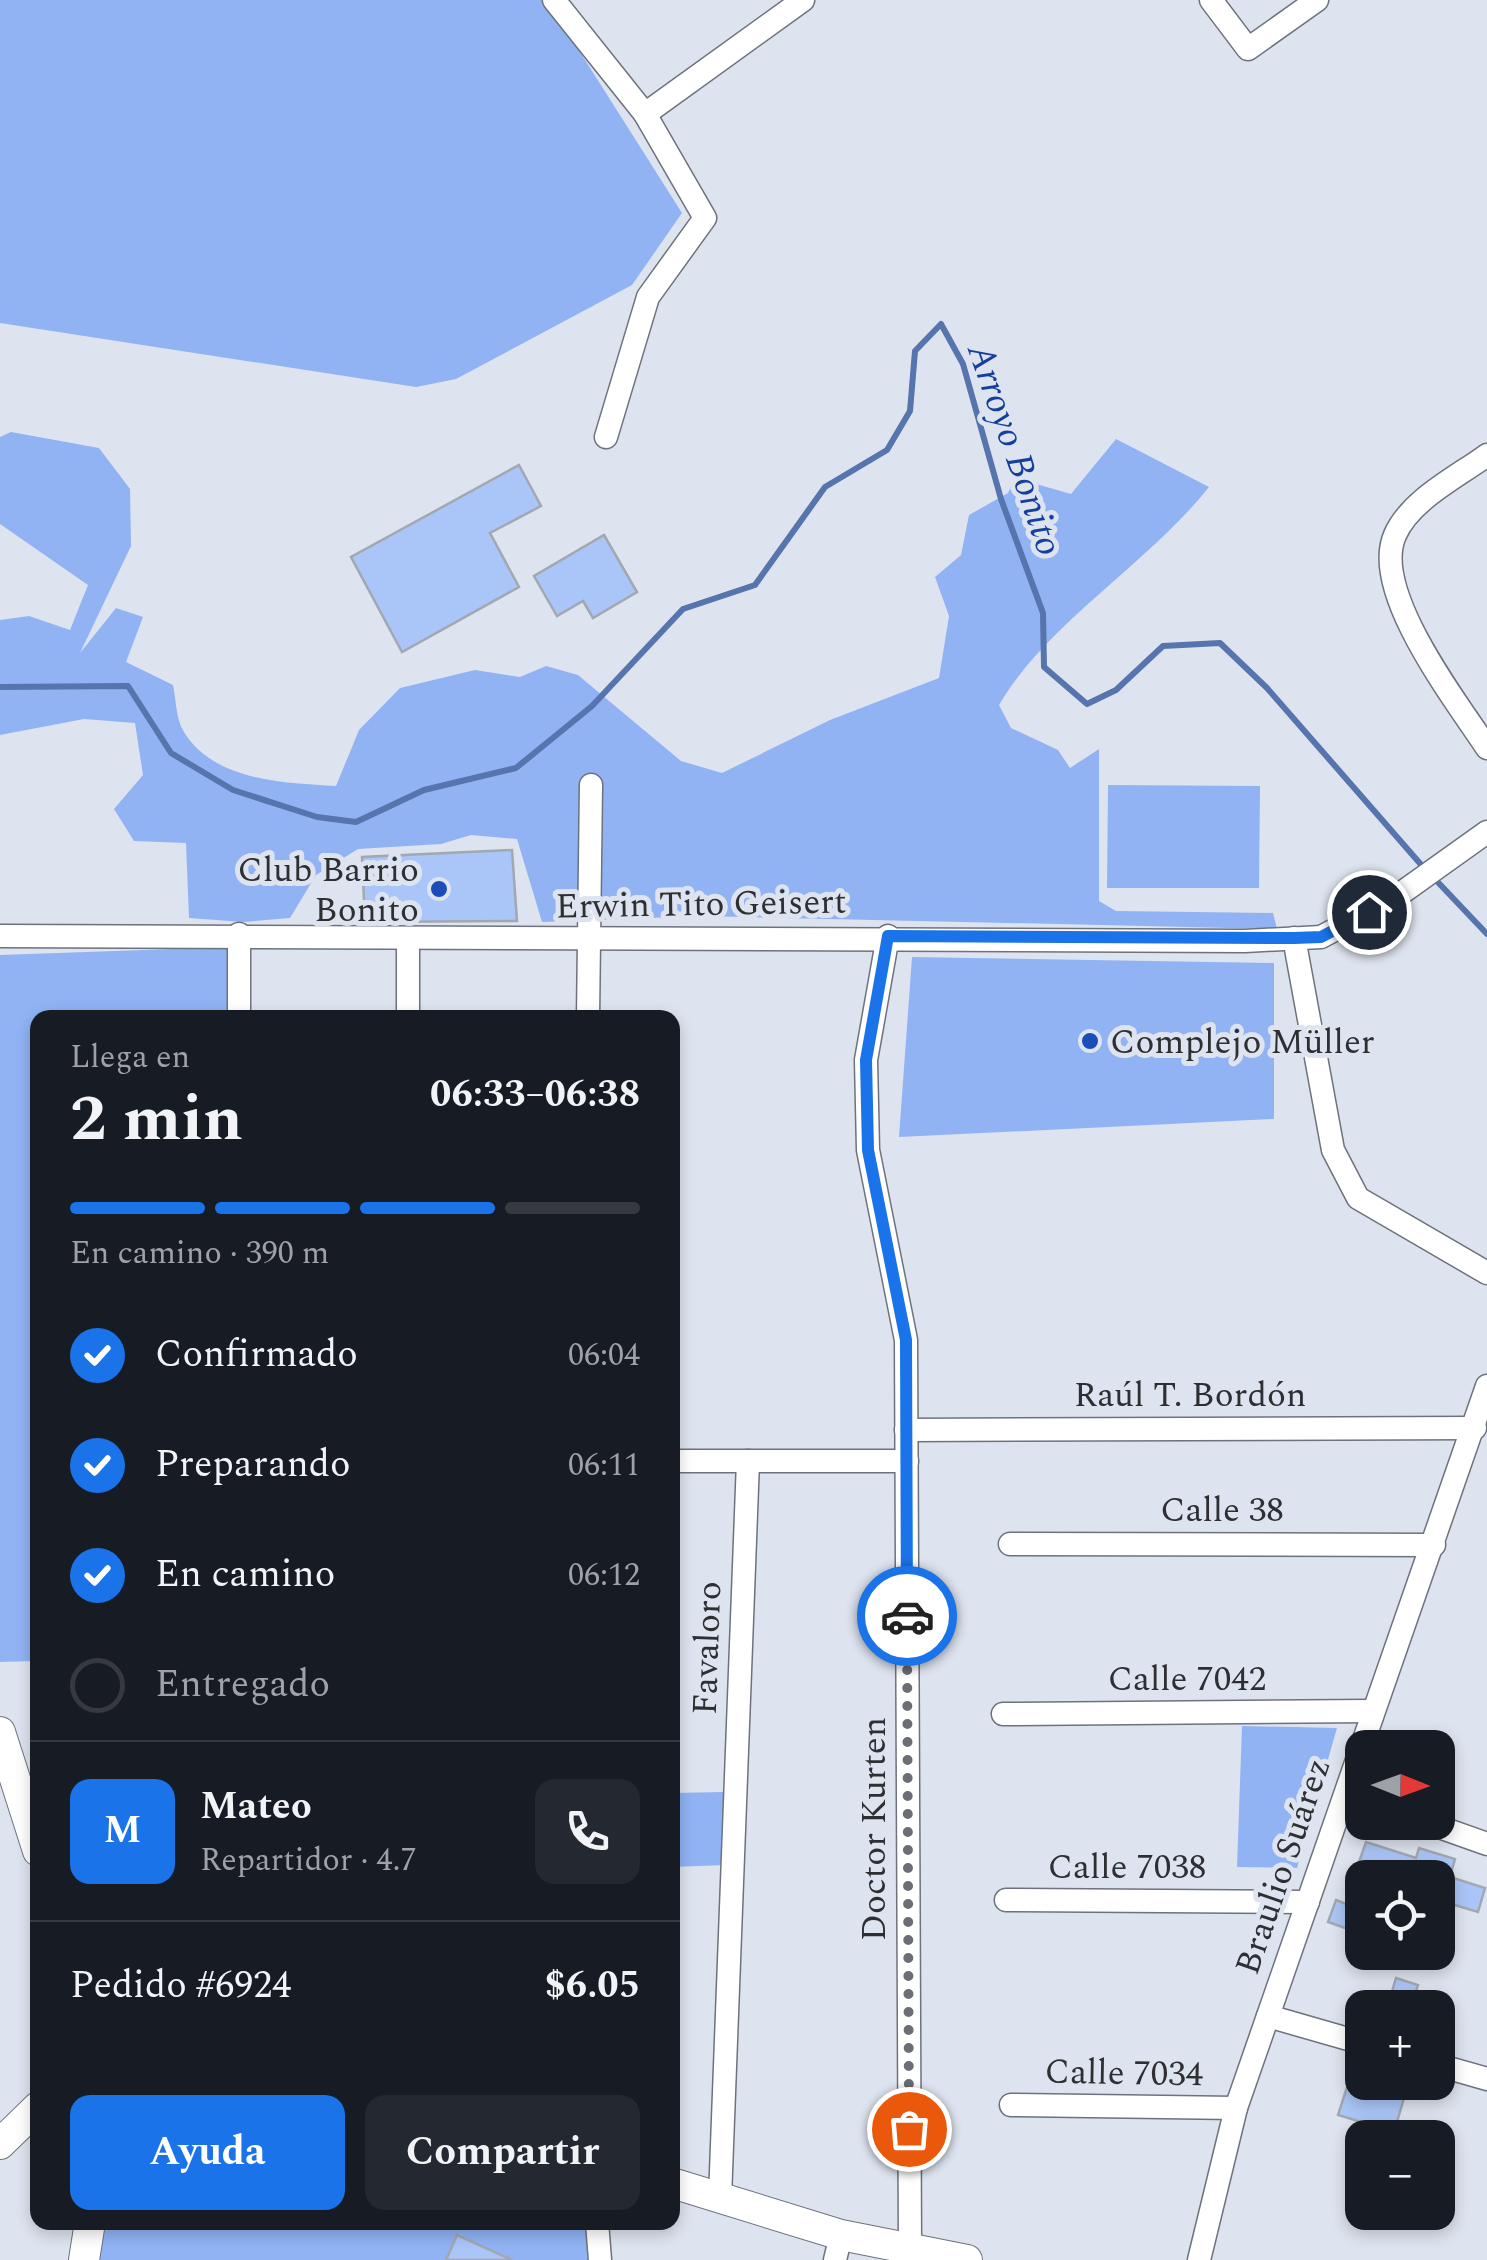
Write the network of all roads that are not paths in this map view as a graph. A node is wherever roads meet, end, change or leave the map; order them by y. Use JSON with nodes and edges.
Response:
{"nodes":[{"id":1,"x":554,"y":0,"type":"edge"},
{"id":2,"x":803,"y":0,"type":"edge"},
{"id":3,"x":1211,"y":0,"type":"edge"},
{"id":4,"x":1316,"y":0,"type":"edge"},
{"id":5,"x":646,"y":114,"type":"junction"},
{"id":6,"x":606,"y":437,"type":"dead end"},
{"id":7,"x":1487,"y":455,"type":"edge"},
{"id":8,"x":1487,"y":748,"type":"edge"},
{"id":9,"x":591,"y":786,"type":"dead end"},
{"id":10,"x":1487,"y":832,"type":"edge"},
{"id":11,"x":239,"y":934,"type":"junction"},
{"id":12,"x":0,"y":936,"type":"edge"},
{"id":13,"x":888,"y":936,"type":"junction"},
{"id":14,"x":1294,"y":938,"type":"junction"},
{"id":15,"x":408,"y":939,"type":"junction"},
{"id":16,"x":589,"y":940,"type":"junction"},
{"id":17,"x":240,"y":1010,"type":"edge"},
{"id":18,"x":408,"y":1010,"type":"edge"},
{"id":19,"x":588,"y":1010,"type":"edge"},
{"id":20,"x":1487,"y":1273,"type":"edge"},
{"id":21,"x":1487,"y":1386,"type":"edge"},
{"id":22,"x":1474,"y":1428,"type":"junction"},
{"id":23,"x":906,"y":1430,"type":"junction"},
{"id":24,"x":680,"y":1461,"type":"edge"},
{"id":25,"x":748,"y":1461,"type":"junction"},
{"id":26,"x":906,"y":1461,"type":"junction"},
{"id":27,"x":1010,"y":1544,"type":"dead end"},
{"id":28,"x":1434,"y":1544,"type":"junction"},
{"id":29,"x":1371,"y":1711,"type":"junction"},
{"id":30,"x":1003,"y":1714,"type":"dead end"},
{"id":31,"x":1367,"y":1730,"type":"edge"},
{"id":32,"x":0,"y":1732,"type":"edge"},
{"id":33,"x":1345,"y":1816,"type":"edge"},
{"id":34,"x":30,"y":1826,"type":"edge"},
{"id":35,"x":1455,"y":1833,"type":"edge"},
{"id":36,"x":1487,"y":1844,"type":"edge"},
{"id":37,"x":1006,"y":1900,"type":"dead end"},
{"id":38,"x":1308,"y":1902,"type":"junction"},
{"id":39,"x":1268,"y":2016,"type":"junction"},
{"id":40,"x":1345,"y":2038,"type":"edge"},
{"id":41,"x":1455,"y":2070,"type":"edge"},
{"id":42,"x":1487,"y":2079,"type":"edge"},
{"id":43,"x":1010,"y":2106,"type":"dead end"},
{"id":44,"x":1236,"y":2108,"type":"junction"},
{"id":45,"x":30,"y":2115,"type":"edge"},
{"id":46,"x":0,"y":2144,"type":"edge"},
{"id":47,"x":680,"y":2186,"type":"edge"},
{"id":48,"x":720,"y":2198,"type":"junction"},
{"id":49,"x":89,"y":2230,"type":"edge"},
{"id":50,"x":598,"y":2230,"type":"edge"},
{"id":51,"x":910,"y":2246,"type":"junction"},
{"id":52,"x":838,"y":2248,"type":"edge"},
{"id":53,"x":84,"y":2260,"type":"edge"},
{"id":54,"x":600,"y":2260,"type":"edge"},
{"id":55,"x":967,"y":2260,"type":"edge"},
{"id":56,"x":1198,"y":2260,"type":"edge"}],
"edges":[{"from":1,"to":5,"type":"street"},
{"from":2,"to":5,"type":"street"},
{"from":3,"to":4,"type":"street"},
{"from":5,"to":6,"type":"street"},
{"from":7,"to":8,"type":"street"},
{"from":9,"to":16,"type":"street"},
{"from":10,"to":14,"type":"street","name":"Erwin Tito Geisert"},
{"from":11,"to":12,"type":"street","name":"Erwin Tito Geisert"},
{"from":11,"to":15,"type":"street","name":"Erwin Tito Geisert"},
{"from":11,"to":17,"type":"street"},
{"from":13,"to":14,"type":"street","name":"Erwin Tito Geisert"},
{"from":13,"to":16,"type":"street","name":"Erwin Tito Geisert"},
{"from":13,"to":23,"type":"street","name":"Doctor Kurten"},
{"from":14,"to":20,"type":"street"},
{"from":15,"to":16,"type":"street","name":"Erwin Tito Geisert"},
{"from":15,"to":18,"type":"street"},
{"from":16,"to":19,"type":"street"},
{"from":21,"to":22,"type":"street","name":"Braulio Suárez"},
{"from":22,"to":23,"type":"street","name":"Raúl T. Bordón"},
{"from":22,"to":28,"type":"street","name":"Braulio Suárez"},
{"from":23,"to":26,"type":"street","name":"Doctor Kurten"},
{"from":24,"to":25,"type":"street"},
{"from":25,"to":26,"type":"street"},
{"from":25,"to":48,"type":"street","name":"Favaloro"},
{"from":26,"to":51,"type":"street","name":"Doctor Kurten"},
{"from":27,"to":28,"type":"street","name":"Calle 38"},
{"from":28,"to":29,"type":"street","name":"Braulio Suárez"},
{"from":29,"to":30,"type":"street","name":"Calle 7042"},
{"from":29,"to":31,"type":"street","name":"Braulio Suárez"},
{"from":32,"to":34,"type":"main road"},
{"from":33,"to":38,"type":"street","name":"Braulio Suárez"},
{"from":35,"to":36,"type":"street"},
{"from":37,"to":38,"type":"street","name":"Calle 7038"},
{"from":38,"to":39,"type":"street","name":"Braulio Suárez"},
{"from":39,"to":40,"type":"street"},
{"from":39,"to":44,"type":"street","name":"Braulio Suárez"},
{"from":41,"to":42,"type":"street"},
{"from":43,"to":44,"type":"street","name":"Calle 7034"},
{"from":44,"to":56,"type":"street","name":"Braulio Suárez"},
{"from":45,"to":46,"type":"main road"},
{"from":47,"to":48,"type":"main road"},
{"from":48,"to":52,"type":"main road"},
{"from":49,"to":53,"type":"main road"},
{"from":50,"to":54,"type":"street"},
{"from":51,"to":52,"type":"main road"},
{"from":51,"to":55,"type":"main road"}]}
